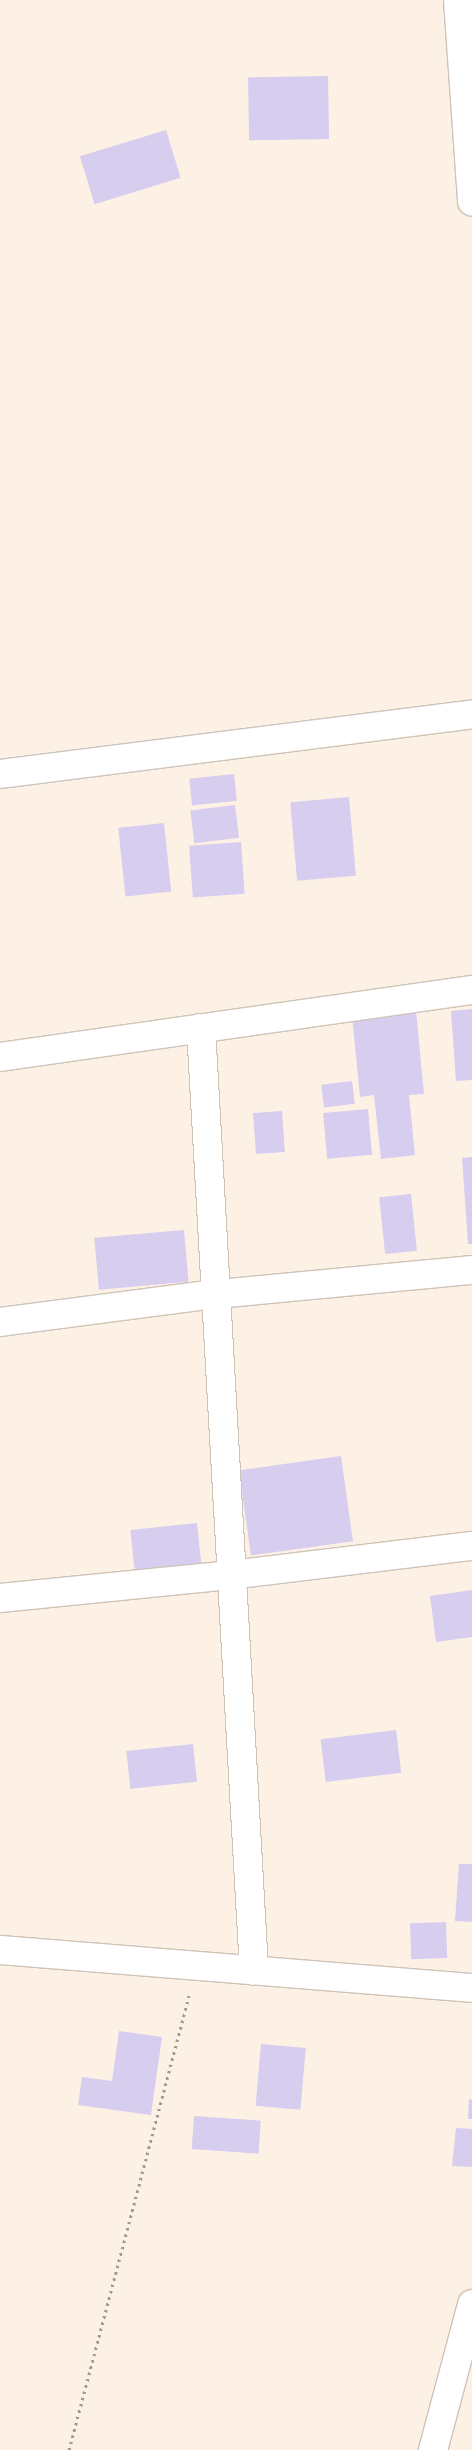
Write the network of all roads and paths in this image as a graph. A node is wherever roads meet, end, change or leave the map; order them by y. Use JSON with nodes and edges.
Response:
{"nodes":[{"id":1,"x":458,"y":0,"type":"edge"},
{"id":2,"x":472,"y":202,"type":"edge"},
{"id":3,"x":472,"y":714,"type":"edge"},
{"id":4,"x":0,"y":774,"type":"edge"},
{"id":5,"x":472,"y":990,"type":"edge"},
{"id":6,"x":201,"y":1028,"type":"junction"},
{"id":7,"x":0,"y":1057,"type":"edge"},
{"id":8,"x":472,"y":1270,"type":"edge"},
{"id":9,"x":217,"y":1294,"type":"junction"},
{"id":10,"x":0,"y":1322,"type":"edge"},
{"id":11,"x":472,"y":1546,"type":"edge"},
{"id":12,"x":231,"y":1576,"type":"junction"},
{"id":13,"x":0,"y":1598,"type":"edge"},
{"id":14,"x":0,"y":1950,"type":"edge"},
{"id":15,"x":197,"y":1966,"type":"junction"},
{"id":16,"x":254,"y":1971,"type":"junction"},
{"id":17,"x":472,"y":1988,"type":"edge"},
{"id":18,"x":472,"y":2304,"type":"edge"},
{"id":19,"x":69,"y":2450,"type":"edge"},
{"id":20,"x":433,"y":2450,"type":"edge"}],
"edges":[{"from":1,"to":2,"type":"street"},
{"from":3,"to":4,"type":"street"},
{"from":5,"to":6,"type":"street"},
{"from":6,"to":7,"type":"street"},
{"from":6,"to":9,"type":"street"},
{"from":8,"to":9,"type":"street"},
{"from":9,"to":10,"type":"street"},
{"from":9,"to":12,"type":"street"},
{"from":11,"to":12,"type":"street"},
{"from":12,"to":13,"type":"street"},
{"from":12,"to":16,"type":"street"},
{"from":14,"to":15,"type":"street"},
{"from":15,"to":16,"type":"street"},
{"from":15,"to":19,"type":"path"},
{"from":16,"to":17,"type":"street"},
{"from":18,"to":20,"type":"street"}]}
